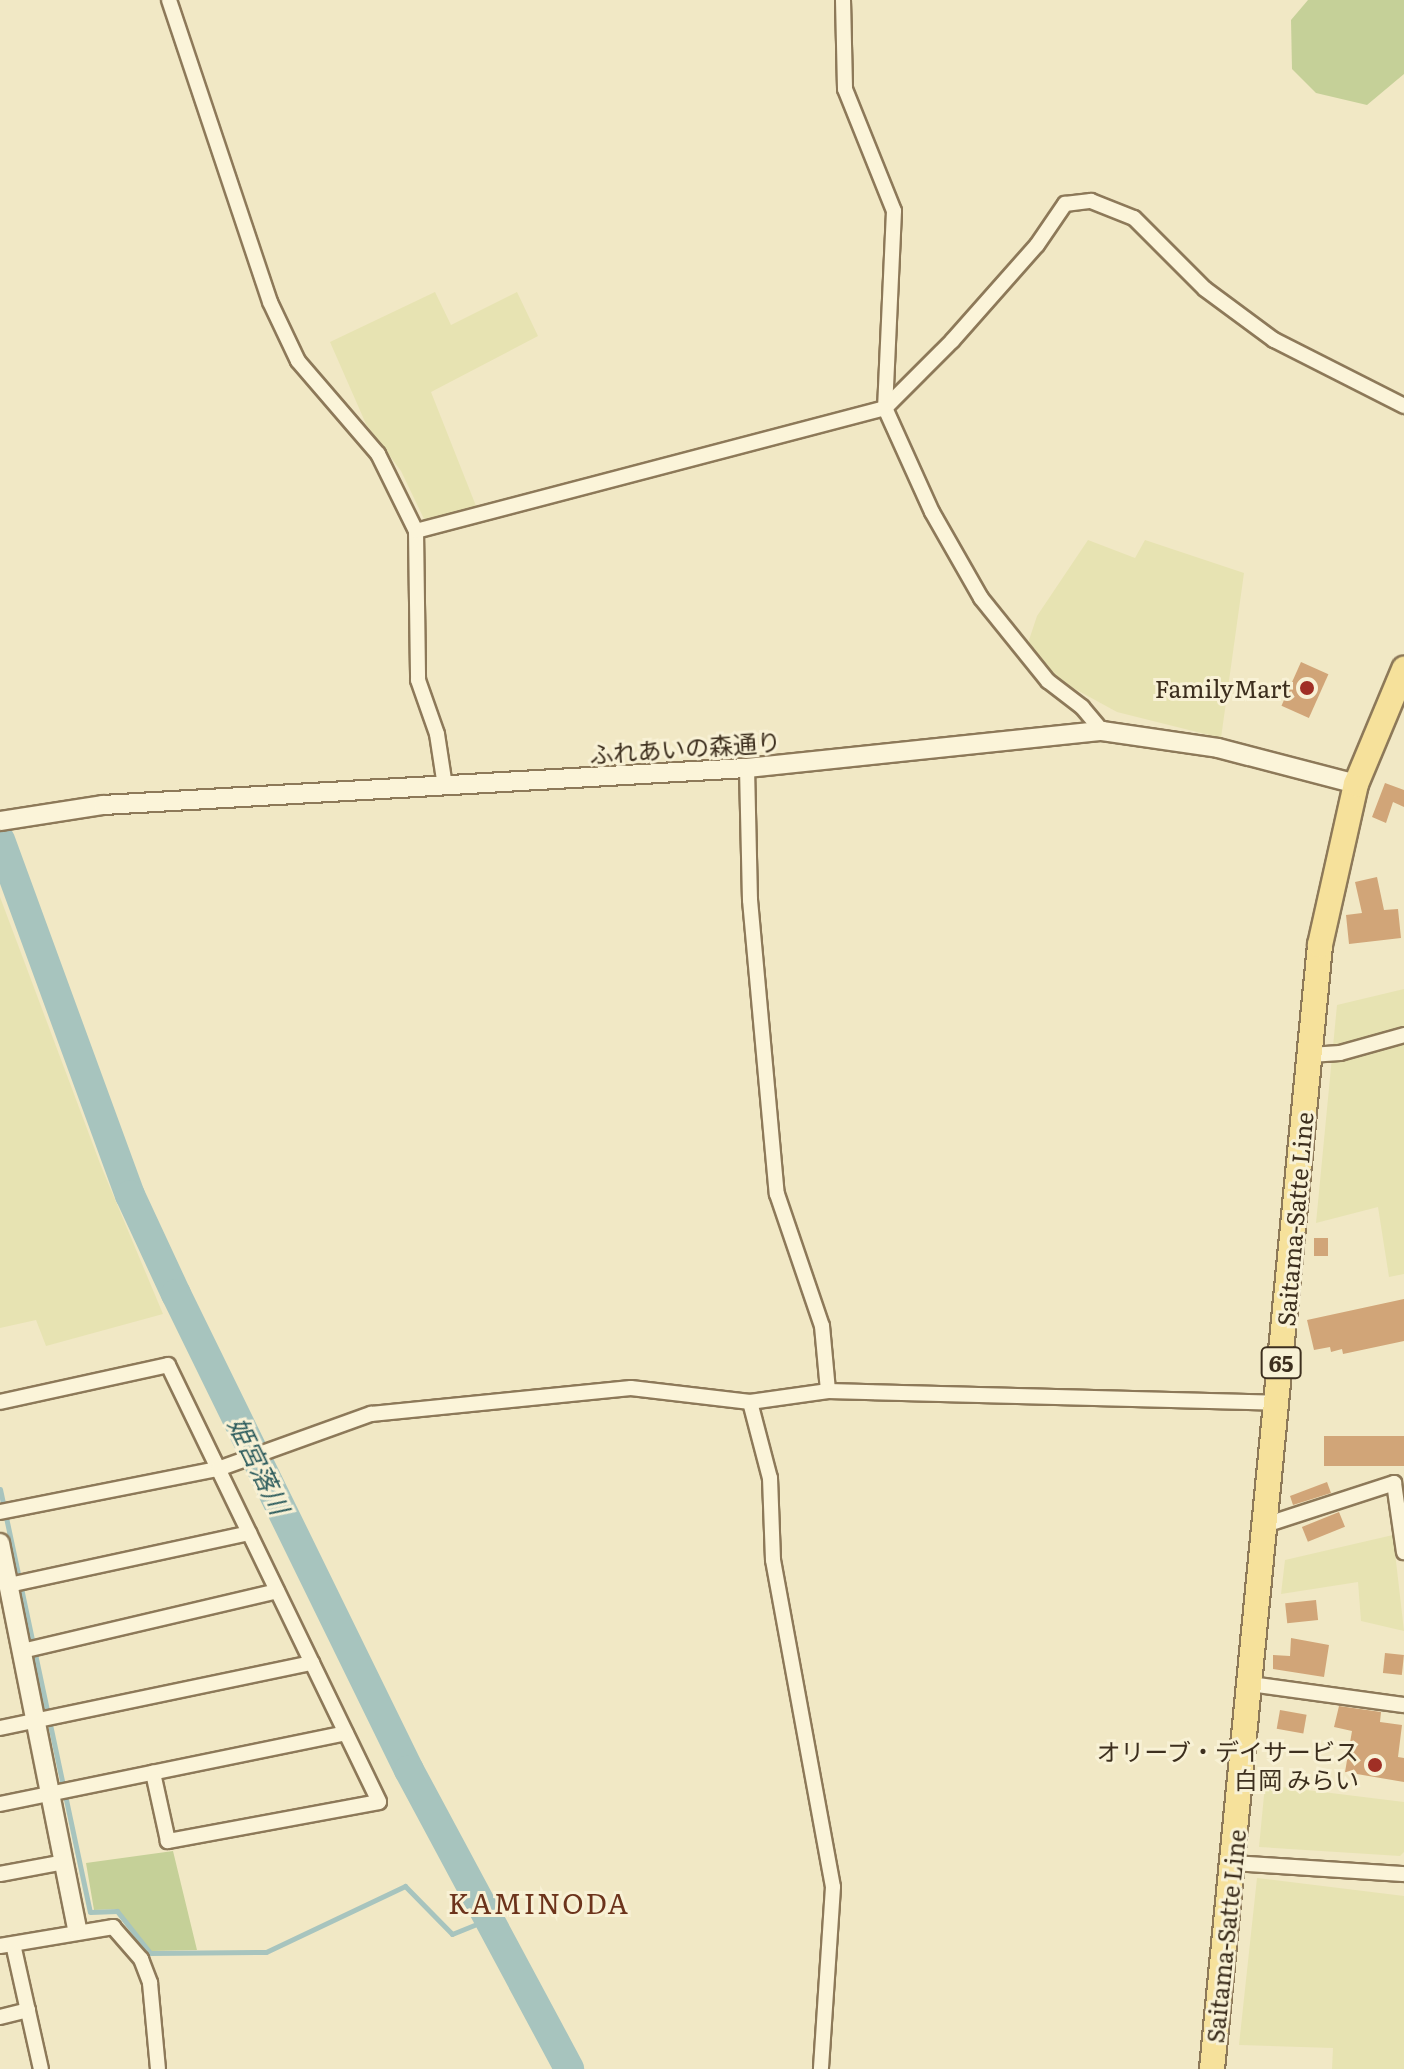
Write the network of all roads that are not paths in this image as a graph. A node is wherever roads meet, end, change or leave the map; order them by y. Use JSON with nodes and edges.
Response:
{"nodes":[{"id":1,"x":169,"y":0,"type":"edge"},
{"id":2,"x":843,"y":0,"type":"edge"},
{"id":3,"x":1404,"y":406,"type":"edge"},
{"id":4,"x":885,"y":408,"type":"junction"},
{"id":5,"x":416,"y":531,"type":"junction"},
{"id":6,"x":1404,"y":669,"type":"edge"},
{"id":7,"x":1102,"y":731,"type":"junction"},
{"id":8,"x":747,"y":768,"type":"junction"},
{"id":9,"x":1356,"y":784,"type":"junction"},
{"id":10,"x":445,"y":786,"type":"junction"},
{"id":11,"x":6,"y":820,"type":"edge"},
{"id":12,"x":1404,"y":1035,"type":"edge"},
{"id":13,"x":1310,"y":1055,"type":"junction"},
{"id":14,"x":828,"y":1391,"type":"junction"},
{"id":15,"x":0,"y":1402,"type":"edge"},
{"id":16,"x":750,"y":1402,"type":"junction"},
{"id":17,"x":1277,"y":1403,"type":"junction"},
{"id":18,"x":224,"y":1466,"type":"junction"},
{"id":19,"x":0,"y":1512,"type":"edge"},
{"id":20,"x":1265,"y":1525,"type":"junction"},
{"id":21,"x":249,"y":1533,"type":"junction"},
{"id":22,"x":0,"y":1543,"type":"edge"},
{"id":23,"x":1404,"y":1552,"type":"edge"},
{"id":24,"x":9,"y":1585,"type":"junction"},
{"id":25,"x":277,"y":1591,"type":"junction"},
{"id":26,"x":22,"y":1651,"type":"junction"},
{"id":27,"x":312,"y":1663,"type":"junction"},
{"id":28,"x":1250,"y":1684,"type":"junction"},
{"id":29,"x":1404,"y":1705,"type":"edge"},
{"id":30,"x":36,"y":1720,"type":"junction"},
{"id":31,"x":0,"y":1728,"type":"edge"},
{"id":32,"x":346,"y":1733,"type":"junction"},
{"id":33,"x":153,"y":1773,"type":"junction"},
{"id":34,"x":51,"y":1794,"type":"junction"},
{"id":35,"x":0,"y":1804,"type":"edge"},
{"id":36,"x":64,"y":1862,"type":"junction"},
{"id":37,"x":1232,"y":1863,"type":"junction"},
{"id":38,"x":0,"y":1874,"type":"edge"},
{"id":39,"x":1404,"y":1874,"type":"edge"},
{"id":40,"x":77,"y":1930,"type":"junction"},
{"id":41,"x":6,"y":1945,"type":"edge"},
{"id":42,"x":28,"y":2010,"type":"junction"},
{"id":43,"x":0,"y":2017,"type":"edge"},
{"id":44,"x":41,"y":2069,"type":"edge"},
{"id":45,"x":158,"y":2069,"type":"edge"},
{"id":46,"x":821,"y":2069,"type":"edge"},
{"id":47,"x":1212,"y":2069,"type":"edge"}],
"edges":[{"from":1,"to":5,"type":"street"},
{"from":2,"to":4,"type":"street"},
{"from":3,"to":4,"type":"street"},
{"from":4,"to":5,"type":"street"},
{"from":4,"to":7,"type":"street"},
{"from":5,"to":10,"type":"street"},
{"from":6,"to":9,"type":"main road","name":"Saitama-Satte Line","number":"65"},
{"from":7,"to":8,"type":"street","name":"ふれあいの森通り"},
{"from":7,"to":9,"type":"street","name":"ふれあいの森通り"},
{"from":8,"to":10,"type":"street","name":"ふれあいの森通り"},
{"from":8,"to":14,"type":"street"},
{"from":9,"to":13,"type":"main road","name":"Saitama-Satte Line","number":"65"},
{"from":10,"to":11,"type":"street","name":"ふれあいの森通り"},
{"from":12,"to":13,"type":"street"},
{"from":13,"to":17,"type":"main road","name":"Saitama-Satte Line","number":"65"},
{"from":14,"to":16,"type":"street"},
{"from":14,"to":17,"type":"street"},
{"from":15,"to":18,"type":"street"},
{"from":16,"to":18,"type":"street"},
{"from":16,"to":46,"type":"street"},
{"from":17,"to":20,"type":"main road","name":"Saitama-Satte Line","number":"65"},
{"from":18,"to":19,"type":"street"},
{"from":18,"to":21,"type":"street"},
{"from":20,"to":23,"type":"street"},
{"from":20,"to":28,"type":"main road","name":"Saitama-Satte Line","number":"65"},
{"from":21,"to":24,"type":"street"},
{"from":21,"to":25,"type":"street"},
{"from":22,"to":24,"type":"street"},
{"from":24,"to":26,"type":"street"},
{"from":25,"to":26,"type":"street"},
{"from":25,"to":27,"type":"street"},
{"from":26,"to":30,"type":"street"},
{"from":27,"to":30,"type":"street"},
{"from":27,"to":32,"type":"street"},
{"from":28,"to":29,"type":"street"},
{"from":28,"to":37,"type":"main road","name":"Saitama-Satte Line","number":"65"},
{"from":30,"to":31,"type":"street"},
{"from":30,"to":34,"type":"street"},
{"from":32,"to":33,"type":"street"},
{"from":32,"to":33,"type":"street"},
{"from":33,"to":34,"type":"street"},
{"from":34,"to":35,"type":"street"},
{"from":34,"to":36,"type":"street"},
{"from":36,"to":38,"type":"street"},
{"from":36,"to":40,"type":"street"},
{"from":37,"to":39,"type":"street"},
{"from":37,"to":47,"type":"main road","name":"Saitama-Satte Line","number":"65"},
{"from":40,"to":41,"type":"street"},
{"from":40,"to":45,"type":"street"},
{"from":41,"to":42,"type":"street"},
{"from":42,"to":43,"type":"street"},
{"from":42,"to":44,"type":"street"}]}
